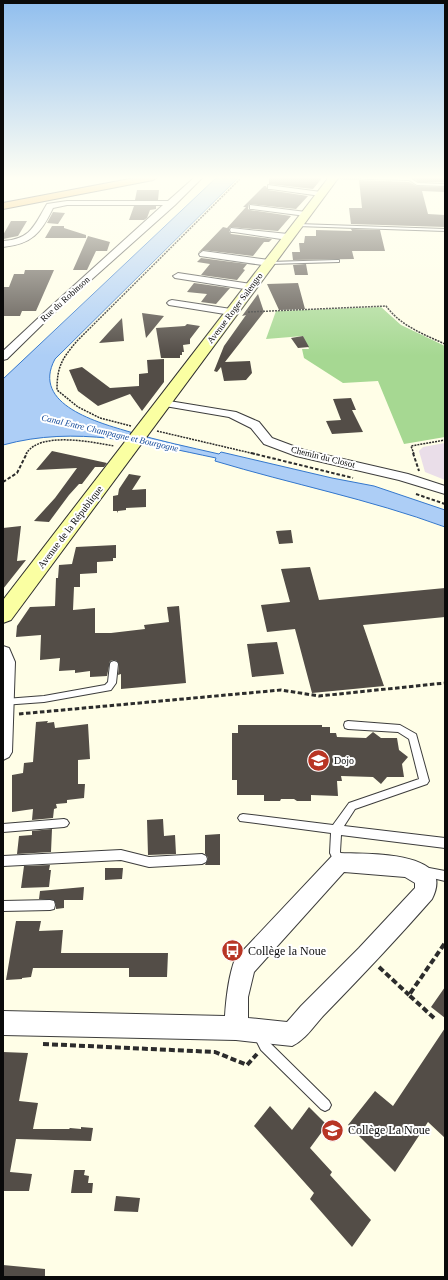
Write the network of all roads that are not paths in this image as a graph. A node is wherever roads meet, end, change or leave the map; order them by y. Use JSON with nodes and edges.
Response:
{"nodes":[{"id":1,"x":30,"y":237,"type":"edge"},
{"id":2,"x":134,"y":237,"type":"edge"},
{"id":3,"x":288,"y":237,"type":"edge"},
{"id":4,"x":3,"y":244,"type":"edge"},
{"id":5,"x":203,"y":254,"type":"dead end"},
{"id":6,"x":337,"y":261,"type":"dead end"},
{"id":7,"x":269,"y":263,"type":"junction"},
{"id":8,"x":178,"y":276,"type":"dead end"},
{"id":9,"x":251,"y":287,"type":"junction"},
{"id":10,"x":172,"y":303,"type":"dead end"},
{"id":11,"x":231,"y":312,"type":"junction"},
{"id":12,"x":3,"y":357,"type":"edge"},
{"id":13,"x":163,"y":403,"type":"junction"},
{"id":14,"x":136,"y":439,"type":"joint"},
{"id":15,"x":445,"y":490,"type":"edge"},
{"id":16,"x":3,"y":615,"type":"edge"},
{"id":17,"x":3,"y":652,"type":"edge"},
{"id":18,"x":114,"y":664,"type":"dead end"},
{"id":19,"x":5,"y":708,"type":"junction"},
{"id":20,"x":348,"y":725,"type":"dead end"},
{"id":21,"x":3,"y":752,"type":"edge"},
{"id":22,"x":244,"y":818,"type":"dead end"},
{"id":23,"x":64,"y":823,"type":"dead end"},
{"id":24,"x":3,"y":828,"type":"edge"},
{"id":25,"x":336,"y":829,"type":"junction"},
{"id":26,"x":445,"y":843,"type":"edge"},
{"id":27,"x":202,"y":859,"type":"dead end"},
{"id":28,"x":3,"y":861,"type":"edge"},
{"id":29,"x":340,"y":862,"type":"junction"},
{"id":30,"x":416,"y":871,"type":"junction"},
{"id":31,"x":445,"y":876,"type":"edge"},
{"id":32,"x":50,"y":905,"type":"dead end"},
{"id":33,"x":3,"y":906,"type":"edge"},
{"id":34,"x":3,"y":1023,"type":"edge"},
{"id":35,"x":253,"y":1035,"type":"junction"},
{"id":36,"x":325,"y":1105,"type":"dead end"}],
"edges":[{"from":1,"to":4,"type":"street"},
{"from":2,"to":12,"type":"street","name":"Rue du Robinson"},
{"from":3,"to":7,"type":"main road","name":"Avenue Roger Salengro"},
{"from":5,"to":7,"type":"street"},
{"from":6,"to":7,"type":"lane"},
{"from":7,"to":9,"type":"main road","name":"Avenue Roger Salengro"},
{"from":8,"to":9,"type":"street"},
{"from":9,"to":11,"type":"main road","name":"Avenue Roger Salengro"},
{"from":10,"to":11,"type":"street"},
{"from":11,"to":13,"type":"main road","name":"Avenue Roger Salengro"},
{"from":13,"to":14,"type":"main road","name":"Avenue Roger Salengro"},
{"from":13,"to":15,"type":"street","name":"Chemin du Closot"},
{"from":14,"to":16,"type":"main road","name":"Avenue de la République"},
{"from":17,"to":19,"type":"street"},
{"from":18,"to":19,"type":"lane"},
{"from":19,"to":21,"type":"street"},
{"from":20,"to":25,"type":"lane"},
{"from":22,"to":25,"type":"lane"},
{"from":23,"to":24,"type":"lane"},
{"from":25,"to":26,"type":"lane"},
{"from":25,"to":29,"type":"lane"},
{"from":27,"to":28,"type":"lane"},
{"from":29,"to":30,"type":"street"},
{"from":29,"to":35,"type":"street"},
{"from":30,"to":31,"type":"lane"},
{"from":30,"to":35,"type":"street"},
{"from":32,"to":33,"type":"lane"},
{"from":34,"to":35,"type":"street"},
{"from":35,"to":36,"type":"lane"}]}
